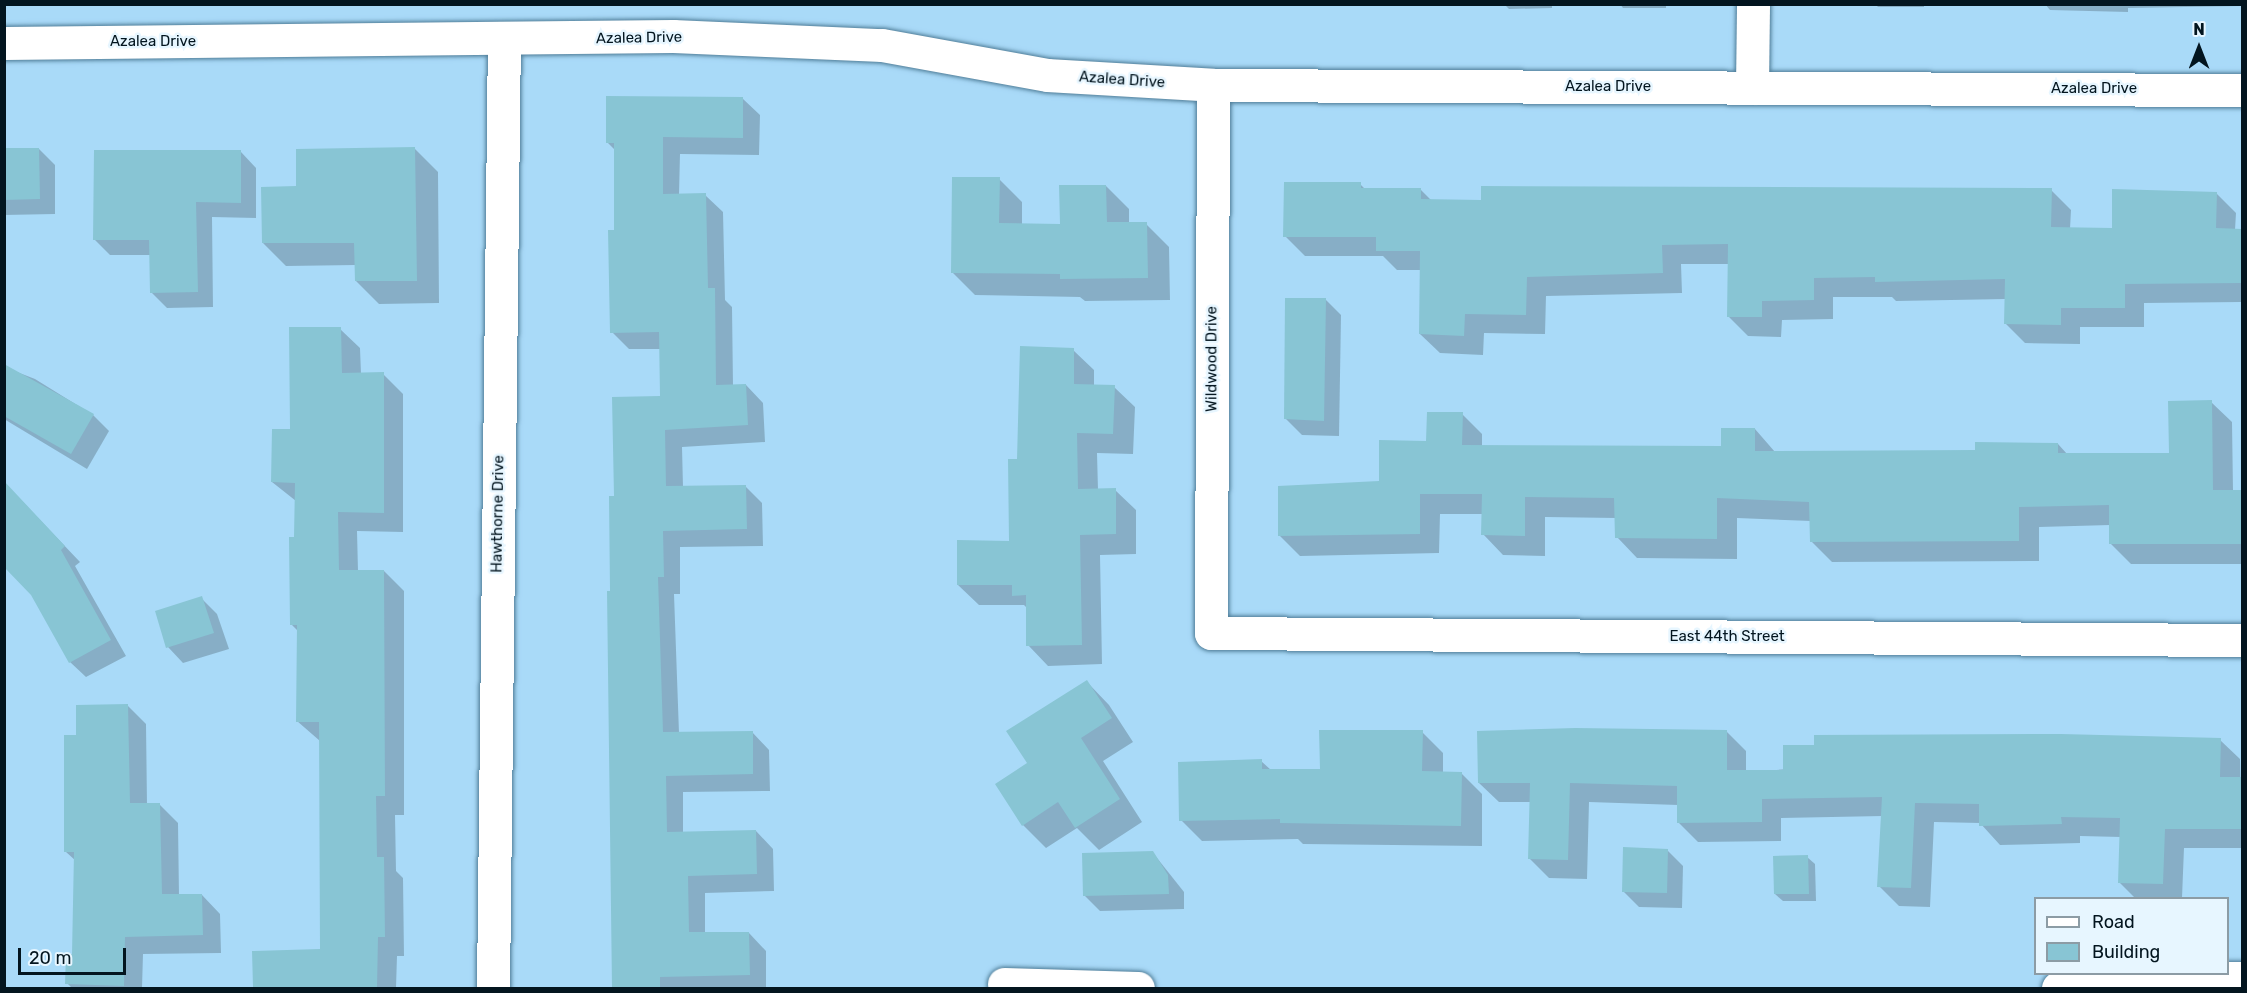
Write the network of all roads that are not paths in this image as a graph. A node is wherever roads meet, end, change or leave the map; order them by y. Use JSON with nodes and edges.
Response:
{"nodes":[{"id":1,"x":1753,"y":4,"type":"edge"},
{"id":2,"x":504,"y":40,"type":"junction"},
{"id":3,"x":4,"y":43,"type":"edge"},
{"id":4,"x":1213,"y":85,"type":"junction"},
{"id":5,"x":1752,"y":88,"type":"junction"},
{"id":6,"x":2242,"y":90,"type":"edge"},
{"id":7,"x":1211,"y":633,"type":"joint"},
{"id":8,"x":2242,"y":640,"type":"edge"},
{"id":9,"x":2242,"y":978,"type":"edge"},
{"id":10,"x":1004,"y":984,"type":"dead end"},
{"id":11,"x":493,"y":988,"type":"edge"},
{"id":12,"x":1138,"y":988,"type":"edge"},
{"id":13,"x":2066,"y":988,"type":"edge"}],
"edges":[{"from":1,"to":5,"type":"street"},
{"from":2,"to":3,"type":"street","name":"Azalea Drive"},
{"from":2,"to":4,"type":"street","name":"Azalea Drive"},
{"from":2,"to":11,"type":"street","name":"Hawthorne Drive"},
{"from":4,"to":5,"type":"street","name":"Azalea Drive"},
{"from":4,"to":7,"type":"street","name":"Wildwood Drive"},
{"from":5,"to":6,"type":"street","name":"Azalea Drive"},
{"from":7,"to":8,"type":"street","name":"East 44th Street"},
{"from":9,"to":13,"type":"street"},
{"from":10,"to":12,"type":"street"}]}
